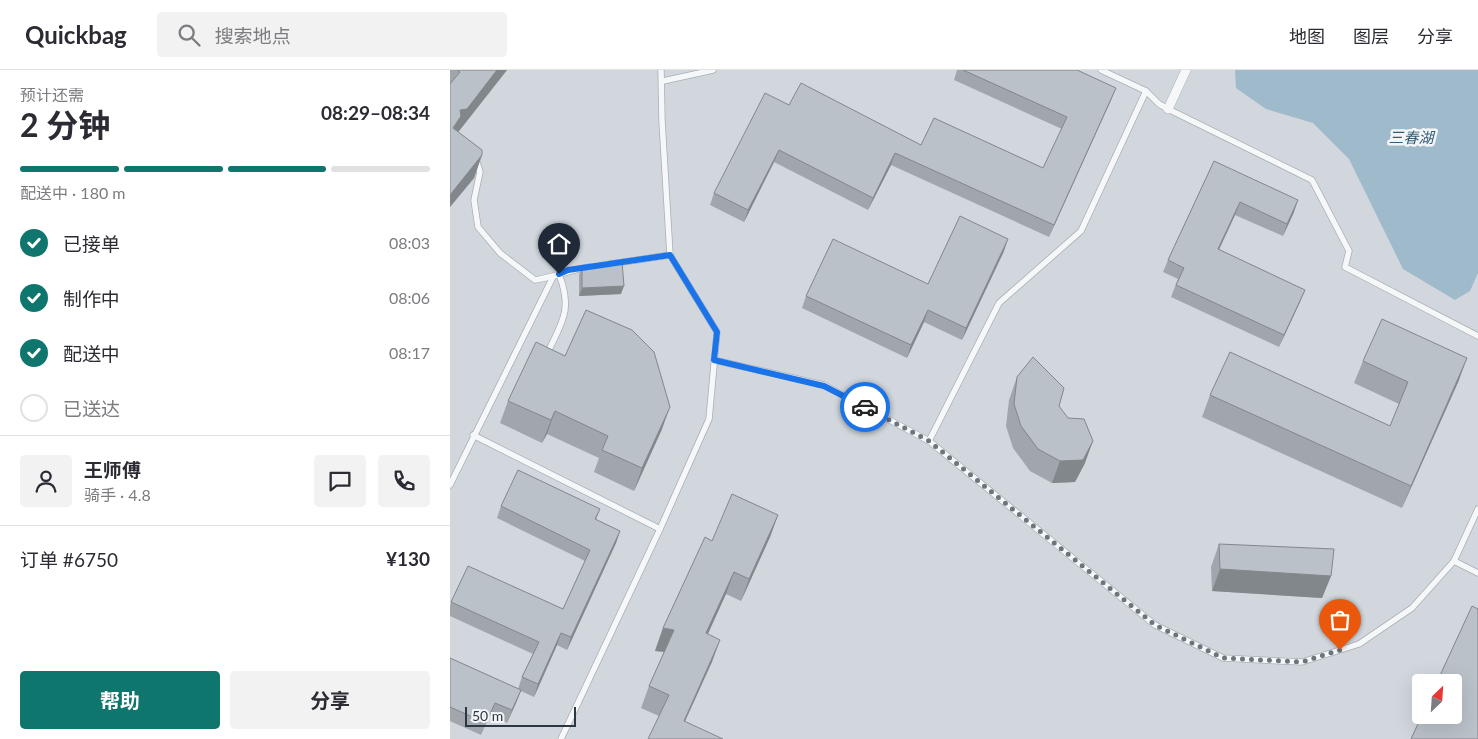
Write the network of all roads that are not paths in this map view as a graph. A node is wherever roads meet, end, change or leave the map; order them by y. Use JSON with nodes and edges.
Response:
{"nodes":[{"id":1,"x":661,"y":70,"type":"edge"},
{"id":2,"x":713,"y":70,"type":"edge"},
{"id":3,"x":1101,"y":70,"type":"edge"},
{"id":4,"x":1186,"y":70,"type":"edge"},
{"id":5,"x":663,"y":81,"type":"junction"},
{"id":6,"x":1146,"y":91,"type":"junction"},
{"id":7,"x":1168,"y":109,"type":"junction"},
{"id":8,"x":474,"y":151,"type":"edge"},
{"id":9,"x":670,"y":255,"type":"junction"},
{"id":10,"x":605,"y":264,"type":"edge"},
{"id":11,"x":596,"y":266,"type":"edge"},
{"id":12,"x":556,"y":276,"type":"junction"},
{"id":13,"x":1478,"y":336,"type":"edge"},
{"id":14,"x":546,"y":357,"type":"edge"},
{"id":15,"x":714,"y":360,"type":"junction"},
{"id":16,"x":474,"y":436,"type":"junction"},
{"id":17,"x":929,"y":441,"type":"junction"},
{"id":18,"x":450,"y":485,"type":"edge"},
{"id":19,"x":1478,"y":508,"type":"edge"},
{"id":20,"x":660,"y":529,"type":"junction"},
{"id":21,"x":1454,"y":561,"type":"junction"},
{"id":22,"x":1478,"y":573,"type":"edge"},
{"id":23,"x":561,"y":739,"type":"edge"}],
"edges":[{"from":1,"to":5,"type":"lane"},
{"from":2,"to":5,"type":"lane"},
{"from":3,"to":6,"type":"lane"},
{"from":4,"to":7,"type":"street"},
{"from":5,"to":9,"type":"lane"},
{"from":6,"to":7,"type":"lane"},
{"from":6,"to":17,"type":"lane"},
{"from":7,"to":13,"type":"lane"},
{"from":8,"to":12,"type":"lane"},
{"from":9,"to":10,"type":"lane"},
{"from":9,"to":15,"type":"lane"},
{"from":11,"to":12,"type":"lane"},
{"from":12,"to":14,"type":"lane"},
{"from":12,"to":16,"type":"lane"},
{"from":15,"to":17,"type":"lane"},
{"from":15,"to":20,"type":"lane"},
{"from":16,"to":18,"type":"lane"},
{"from":16,"to":20,"type":"lane"},
{"from":17,"to":21,"type":"lane"},
{"from":19,"to":21,"type":"lane"},
{"from":20,"to":23,"type":"lane"},
{"from":21,"to":22,"type":"lane"}]}
